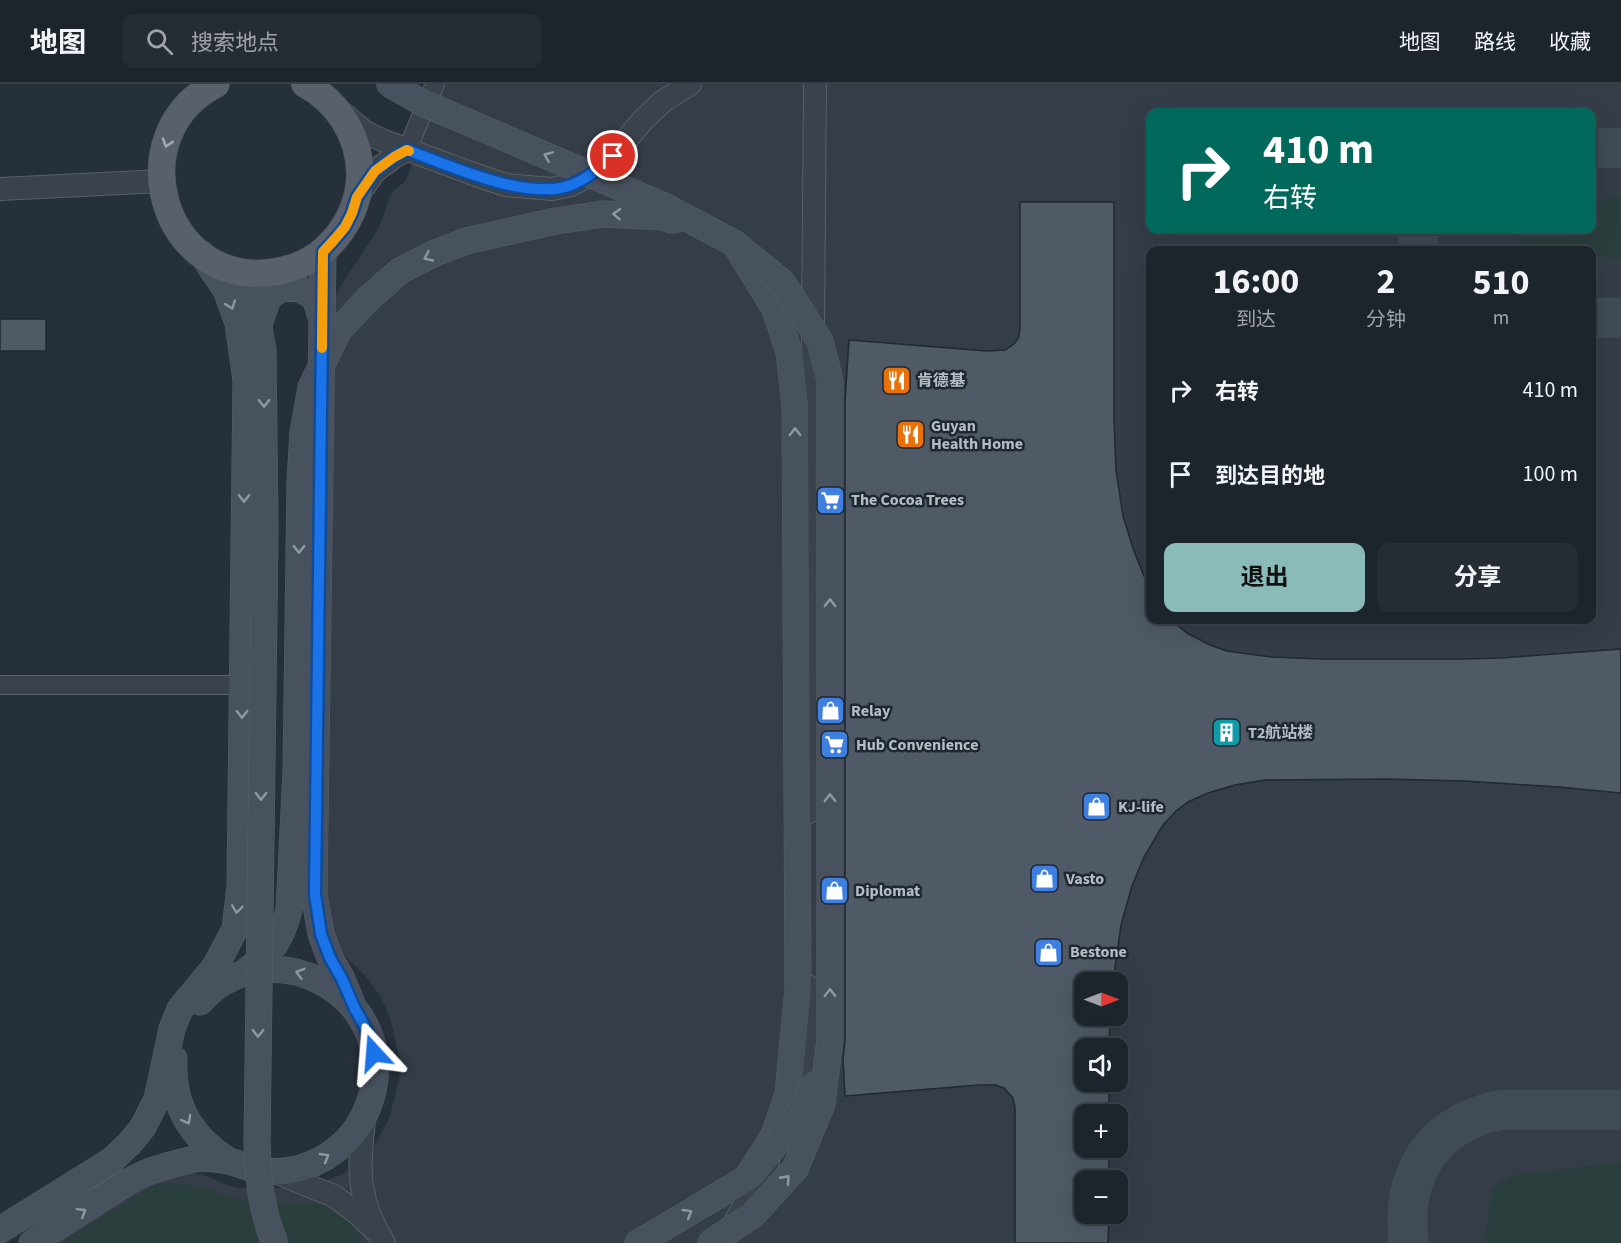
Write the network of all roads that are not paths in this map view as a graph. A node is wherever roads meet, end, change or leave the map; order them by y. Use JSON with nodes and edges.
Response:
{"nodes":[{"id":1,"x":306,"y":84,"type":"edge"},
{"id":2,"x":389,"y":84,"type":"edge"},
{"id":3,"x":435,"y":84,"type":"edge"},
{"id":4,"x":690,"y":84,"type":"edge"},
{"id":5,"x":815,"y":84,"type":"edge"},
{"id":6,"x":204,"y":86,"type":"edge"},
{"id":7,"x":333,"y":105,"type":"junction"},
{"id":8,"x":407,"y":150,"type":"junction"},
{"id":9,"x":162,"y":181,"type":"junction"},
{"id":10,"x":0,"y":189,"type":"edge"},
{"id":11,"x":357,"y":197,"type":"junction"},
{"id":12,"x":734,"y":243,"type":"junction"},
{"id":13,"x":323,"y":252,"type":"junction"},
{"id":14,"x":202,"y":254,"type":"junction"},
{"id":15,"x":230,"y":269,"type":"junction"},
{"id":16,"x":322,"y":321,"type":"junction"},
{"id":17,"x":258,"y":324,"type":"junction"},
{"id":18,"x":246,"y":380,"type":"junction"},
{"id":19,"x":0,"y":684,"type":"edge"},
{"id":20,"x":242,"y":685,"type":"junction"},
{"id":21,"x":227,"y":981,"type":"junction"},
{"id":22,"x":201,"y":1000,"type":"junction"},
{"id":23,"x":355,"y":1009,"type":"junction"},
{"id":24,"x":172,"y":1029,"type":"junction"},
{"id":25,"x":830,"y":1040,"type":"junction"},
{"id":26,"x":173,"y":1072,"type":"junction"},
{"id":27,"x":364,"y":1116,"type":"junction"},
{"id":28,"x":229,"y":1161,"type":"junction"},
{"id":29,"x":275,"y":1172,"type":"junction"},
{"id":30,"x":747,"y":1178,"type":"junction"},
{"id":31,"x":0,"y":1230,"type":"edge"},
{"id":32,"x":381,"y":1238,"type":"edge"},
{"id":33,"x":32,"y":1243,"type":"edge"},
{"id":34,"x":275,"y":1243,"type":"edge"},
{"id":35,"x":638,"y":1243,"type":"edge"},
{"id":36,"x":710,"y":1243,"type":"edge"},
{"id":37,"x":720,"y":1243,"type":"edge"}],
"edges":[{"from":1,"to":7,"type":"main road"},
{"from":12,"to":2,"type":"main road","one_way":true,"bridge":true},
{"from":3,"to":8,"type":"street"},
{"from":4,"to":8,"type":"street"},
{"from":5,"to":37,"type":"street"},
{"from":6,"to":9,"type":"main road","one_way":true},
{"from":7,"to":8,"type":"street"},
{"from":7,"to":11,"type":"main road"},
{"from":8,"to":11,"type":"street"},
{"from":9,"to":10,"type":"street"},
{"from":9,"to":14,"type":"main road"},
{"from":11,"to":13,"type":"main road"},
{"from":12,"to":21,"type":"main road","one_way":true,"bridge":true},
{"from":25,"to":12,"type":"main road","one_way":true,"bridge":true},
{"from":30,"to":12,"type":"main road","one_way":true,"bridge":true},
{"from":13,"to":15,"type":"main road"},
{"from":13,"to":16,"type":"main road"},
{"from":14,"to":15,"type":"main road"},
{"from":14,"to":18,"type":"main road","one_way":true},
{"from":15,"to":17,"type":"main road"},
{"from":16,"to":17,"type":"main road"},
{"from":16,"to":23,"type":"main road"},
{"from":17,"to":18,"type":"main road"},
{"from":17,"to":34,"type":"main road","one_way":true,"bridge":true},
{"from":18,"to":20,"type":"main road","one_way":true},
{"from":19,"to":20,"type":"street"},
{"from":20,"to":24,"type":"main road","one_way":true},
{"from":21,"to":22,"type":"main road"},
{"from":23,"to":21,"type":"main road","one_way":true},
{"from":22,"to":24,"type":"main road"},
{"from":22,"to":26,"type":"main road"},
{"from":23,"to":27,"type":"main road"},
{"from":24,"to":26,"type":"main road"},
{"from":24,"to":31,"type":"main road"},
{"from":25,"to":30,"type":"main road","bridge":true},
{"from":36,"to":25,"type":"main road","one_way":true,"bridge":true},
{"from":26,"to":28,"type":"main road","one_way":true},
{"from":29,"to":27,"type":"main road","one_way":true},
{"from":27,"to":32,"type":"street"},
{"from":28,"to":29,"type":"main road"},
{"from":33,"to":28,"type":"main road","one_way":true},
{"from":29,"to":32,"type":"street"},
{"from":35,"to":30,"type":"main road","one_way":true}]}
